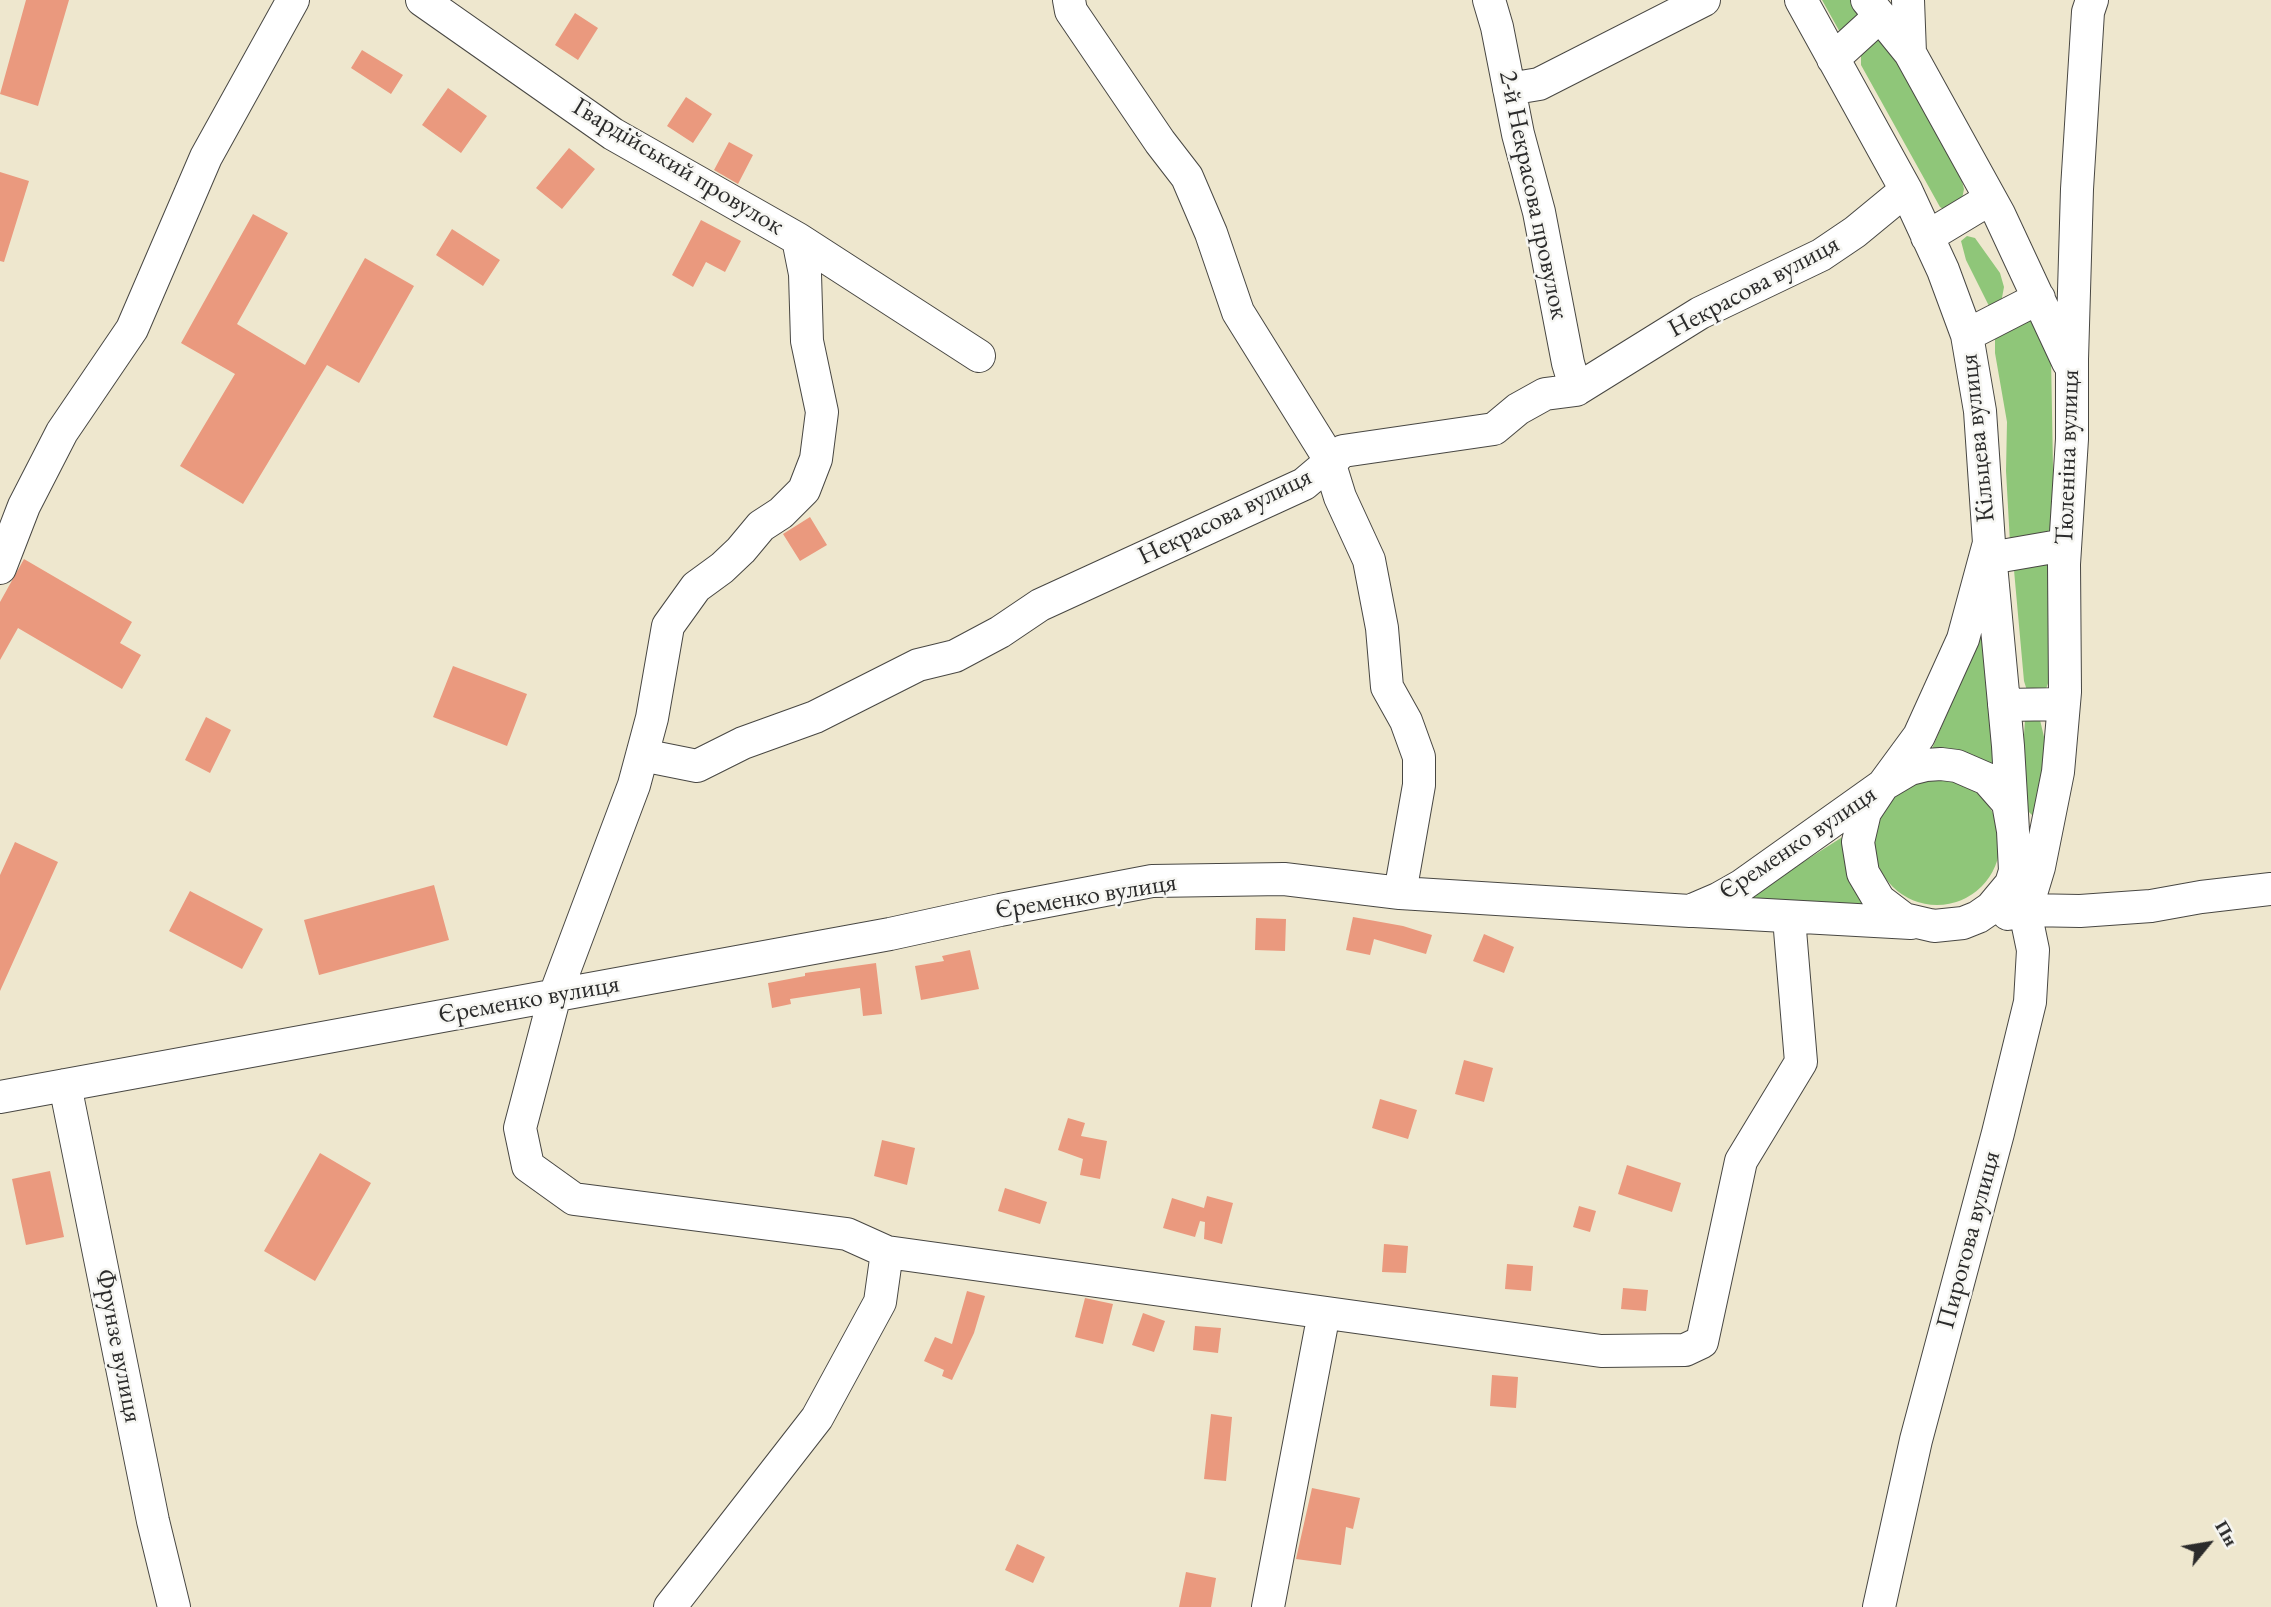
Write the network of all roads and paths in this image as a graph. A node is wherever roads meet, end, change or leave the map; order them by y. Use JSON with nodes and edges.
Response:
{"nodes":[{"id":1,"x":293,"y":0,"type":"edge"},
{"id":2,"x":422,"y":0,"type":"edge"},
{"id":3,"x":1069,"y":0,"type":"edge"},
{"id":4,"x":1489,"y":0,"type":"edge"},
{"id":5,"x":1704,"y":0,"type":"edge"},
{"id":6,"x":1801,"y":0,"type":"edge"},
{"id":7,"x":1908,"y":0,"type":"edge"},
{"id":8,"x":2092,"y":0,"type":"edge"},
{"id":9,"x":1873,"y":8,"type":"edge"},
{"id":10,"x":1910,"y":53,"type":"junction"},
{"id":11,"x":1833,"y":59,"type":"junction"},
{"id":12,"x":1509,"y":89,"type":"junction"},
{"id":13,"x":1906,"y":190,"type":"junction"},
{"id":14,"x":1990,"y":200,"type":"junction"},
{"id":15,"x":1927,"y":237,"type":"junction"},
{"id":16,"x":798,"y":239,"type":"junction"},
{"id":17,"x":2039,"y":298,"type":"junction"},
{"id":18,"x":1967,"y":335,"type":"junction"},
{"id":19,"x":979,"y":356,"type":"dead end"},
{"id":20,"x":2072,"y":370,"type":"junction"},
{"id":21,"x":1576,"y":390,"type":"junction"},
{"id":22,"x":1330,"y":463,"type":"junction"},
{"id":23,"x":2065,"y":545,"type":"junction"},
{"id":24,"x":1989,"y":550,"type":"junction"},
{"id":25,"x":0,"y":568,"type":"edge"},
{"id":26,"x":2064,"y":704,"type":"junction"},
{"id":27,"x":2004,"y":705,"type":"junction"},
{"id":28,"x":642,"y":755,"type":"junction"},
{"id":29,"x":1883,"y":785,"type":"junction"},
{"id":30,"x":2013,"y":831,"type":"junction"},
{"id":31,"x":2015,"y":871,"type":"junction"},
{"id":32,"x":2271,"y":889,"type":"edge"},
{"id":33,"x":1400,"y":893,"type":"junction"},
{"id":34,"x":2025,"y":910,"type":"junction"},
{"id":35,"x":1690,"y":911,"type":"junction"},
{"id":36,"x":1789,"y":918,"type":"junction"},
{"id":37,"x":1963,"y":923,"type":"junction"},
{"id":38,"x":1919,"y":924,"type":"junction"},
{"id":39,"x":555,"y":995,"type":"junction"},
{"id":40,"x":65,"y":1085,"type":"junction"},
{"id":41,"x":0,"y":1097,"type":"edge"},
{"id":42,"x":887,"y":1252,"type":"junction"},
{"id":43,"x":1324,"y":1313,"type":"junction"},
{"id":44,"x":174,"y":1607,"type":"edge"},
{"id":45,"x":670,"y":1607,"type":"edge"},
{"id":46,"x":1268,"y":1607,"type":"edge"},
{"id":47,"x":1879,"y":1607,"type":"edge"}],
"edges":[{"from":1,"to":25,"type":"street"},
{"from":2,"to":16,"type":"street","name":"Гвардійський провулок"},
{"from":3,"to":22,"type":"street"},
{"from":4,"to":12,"type":"street","name":"2-й Некрасова провулок"},
{"from":5,"to":12,"type":"street"},
{"from":6,"to":11,"type":"street","name":"Кільцева вулиця"},
{"from":7,"to":10,"type":"street"},
{"from":8,"to":20,"type":"street","name":"Тюленіна вулиця"},
{"from":9,"to":10,"type":"street"},
{"from":9,"to":11,"type":"street"},
{"from":10,"to":14,"type":"street"},
{"from":11,"to":13,"type":"street","name":"Кільцева вулиця"},
{"from":12,"to":21,"type":"street","name":"2-й Некрасова провулок"},
{"from":13,"to":15,"type":"street","name":"Кільцева вулиця"},
{"from":13,"to":21,"type":"street","name":"Некрасова вулиця"},
{"from":14,"to":15,"type":"street"},
{"from":14,"to":17,"type":"street"},
{"from":15,"to":18,"type":"street","name":"Кільцева вулиця"},
{"from":16,"to":19,"type":"street"},
{"from":16,"to":28,"type":"street","name":"Гвардійський провулок"},
{"from":17,"to":18,"type":"street"},
{"from":17,"to":20,"type":"street"},
{"from":18,"to":24,"type":"street","name":"Кільцева вулиця"},
{"from":20,"to":23,"type":"street","name":"Тюленіна вулиця"},
{"from":21,"to":22,"type":"street","name":"Некрасова вулиця"},
{"from":22,"to":28,"type":"street","name":"Некрасова вулиця"},
{"from":22,"to":33,"type":"street"},
{"from":23,"to":24,"type":"street"},
{"from":23,"to":26,"type":"street","name":"Тюленіна вулиця"},
{"from":24,"to":27,"type":"street","name":"Кільцева вулиця"},
{"from":24,"to":29,"type":"street","name":"Єременко вулиця"},
{"from":26,"to":27,"type":"street"},
{"from":26,"to":34,"type":"street","name":"Тюленіна вулиця"},
{"from":27,"to":30,"type":"street","name":"Кільцева вулиця"},
{"from":28,"to":39,"type":"street","name":"Гвардійський провулок"},
{"from":29,"to":30,"type":"street","name":"Кільцева вулиця"},
{"from":29,"to":35,"type":"street","name":"Єременко вулиця"},
{"from":29,"to":38,"type":"street","name":"Кільцева вулиця"},
{"from":30,"to":31,"type":"street","name":"Кільцева вулиця"},
{"from":31,"to":34,"type":"street","name":"Пирогова вулиця"},
{"from":31,"to":37,"type":"street","name":"Кільцева вулиця"},
{"from":32,"to":34,"type":"street"},
{"from":33,"to":35,"type":"street","name":"Єременко вулиця"},
{"from":33,"to":39,"type":"street","name":"Єременко вулиця"},
{"from":34,"to":37,"type":"street"},
{"from":34,"to":47,"type":"street","name":"Пирогова вулиця"},
{"from":35,"to":36,"type":"street"},
{"from":36,"to":38,"type":"street"},
{"from":36,"to":43,"type":"street","name":"Гвардійський провулок"},
{"from":37,"to":38,"type":"street","name":"Кільцева вулиця"},
{"from":39,"to":40,"type":"street","name":"Єременко вулиця"},
{"from":39,"to":42,"type":"street","name":"Гвардійський провулок"},
{"from":40,"to":41,"type":"street","name":"Єременко вулиця"},
{"from":40,"to":44,"type":"street","name":"Фрунзе вулиця"},
{"from":42,"to":43,"type":"street","name":"Гвардійський провулок"},
{"from":42,"to":45,"type":"street"},
{"from":43,"to":46,"type":"street"}]}
